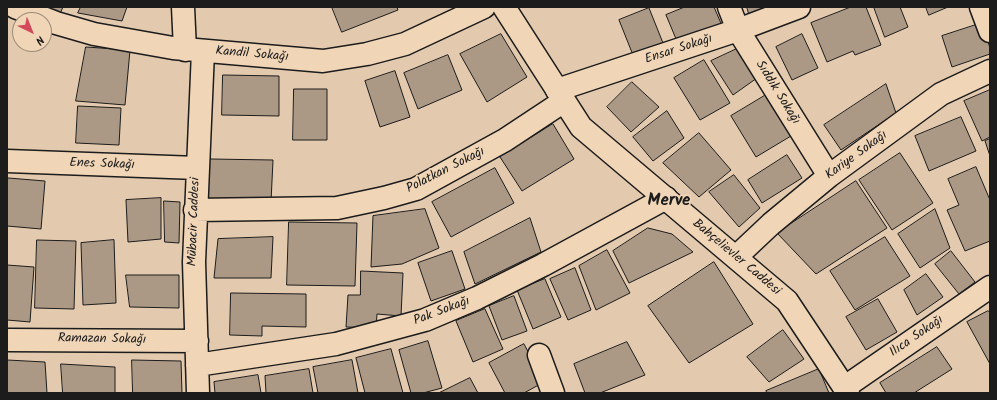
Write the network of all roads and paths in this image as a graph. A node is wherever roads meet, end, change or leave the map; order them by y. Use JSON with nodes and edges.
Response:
{"nodes":[{"id":1,"x":15,"y":7,"type":"edge"},
{"id":2,"x":183,"y":7,"type":"edge"},
{"id":3,"x":484,"y":7,"type":"edge"},
{"id":4,"x":504,"y":7,"type":"edge"},
{"id":5,"x":729,"y":7,"type":"edge"},
{"id":6,"x":799,"y":7,"type":"edge"},
{"id":7,"x":981,"y":7,"type":"edge"},
{"id":8,"x":738,"y":30,"type":"junction"},
{"id":9,"x":990,"y":31,"type":"edge"},
{"id":10,"x":194,"y":50,"type":"junction"},
{"id":11,"x":990,"y":71,"type":"edge"},
{"id":12,"x":561,"y":96,"type":"junction"},
{"id":13,"x":7,"y":161,"type":"edge"},
{"id":14,"x":197,"y":168,"type":"junction"},
{"id":15,"x":829,"y":176,"type":"junction"},
{"id":16,"x":666,"y":198,"type":"junction"},
{"id":17,"x":195,"y":210,"type":"junction"},
{"id":18,"x":736,"y":258,"type":"junction"},
{"id":19,"x":990,"y":287,"type":"edge"},
{"id":20,"x":7,"y":340,"type":"edge"},
{"id":21,"x":196,"y":341,"type":"junction"},
{"id":22,"x":539,"y":355,"type":"dead end"},
{"id":23,"x":197,"y":365,"type":"junction"},
{"id":24,"x":847,"y":390,"type":"edge"},
{"id":25,"x":198,"y":393,"type":"edge"},
{"id":26,"x":553,"y":393,"type":"edge"}],
"edges":[{"from":1,"to":10,"type":"street","name":"Kandil Sokağı"},
{"from":2,"to":10,"type":"street","name":"Mübacir Caddesi"},
{"from":3,"to":10,"type":"street","name":"Kandil Sokağı"},
{"from":4,"to":12,"type":"street","name":"Bahçelievler Caddesi"},
{"from":5,"to":8,"type":"street","name":"Sıddık Sokağı"},
{"from":6,"to":8,"type":"street","name":"Ensar Sokağı"},
{"from":7,"to":9,"type":"street"},
{"from":8,"to":12,"type":"street","name":"Ensar Sokağı"},
{"from":8,"to":15,"type":"street","name":"Sıddık Sokağı"},
{"from":10,"to":14,"type":"street","name":"Mübacir Caddesi"},
{"from":11,"to":15,"type":"street","name":"Kariye Sokağı"},
{"from":12,"to":16,"type":"street","name":"Bahçelievler Caddesi"},
{"from":12,"to":17,"type":"street","name":"Polatkan Sokağı"},
{"from":13,"to":14,"type":"street","name":"Enes Sokağı"},
{"from":14,"to":17,"type":"street","name":"Mübacir Caddesi"},
{"from":15,"to":18,"type":"street","name":"Kariye Sokağı"},
{"from":16,"to":18,"type":"street","name":"Bahçelievler Caddesi"},
{"from":16,"to":23,"type":"street","name":"Pak Sokağı"},
{"from":17,"to":21,"type":"street","name":"Mübacir Caddesi"},
{"from":18,"to":24,"type":"street","name":"Bahçelievler Caddesi"},
{"from":19,"to":24,"type":"street","name":"Ilıca Sokağı"},
{"from":20,"to":21,"type":"street","name":"Ramazan Sokağı"},
{"from":21,"to":23,"type":"street","name":"Mübacir Caddesi"},
{"from":22,"to":26,"type":"street"},
{"from":23,"to":25,"type":"street","name":"Mübacir Caddesi"}]}
